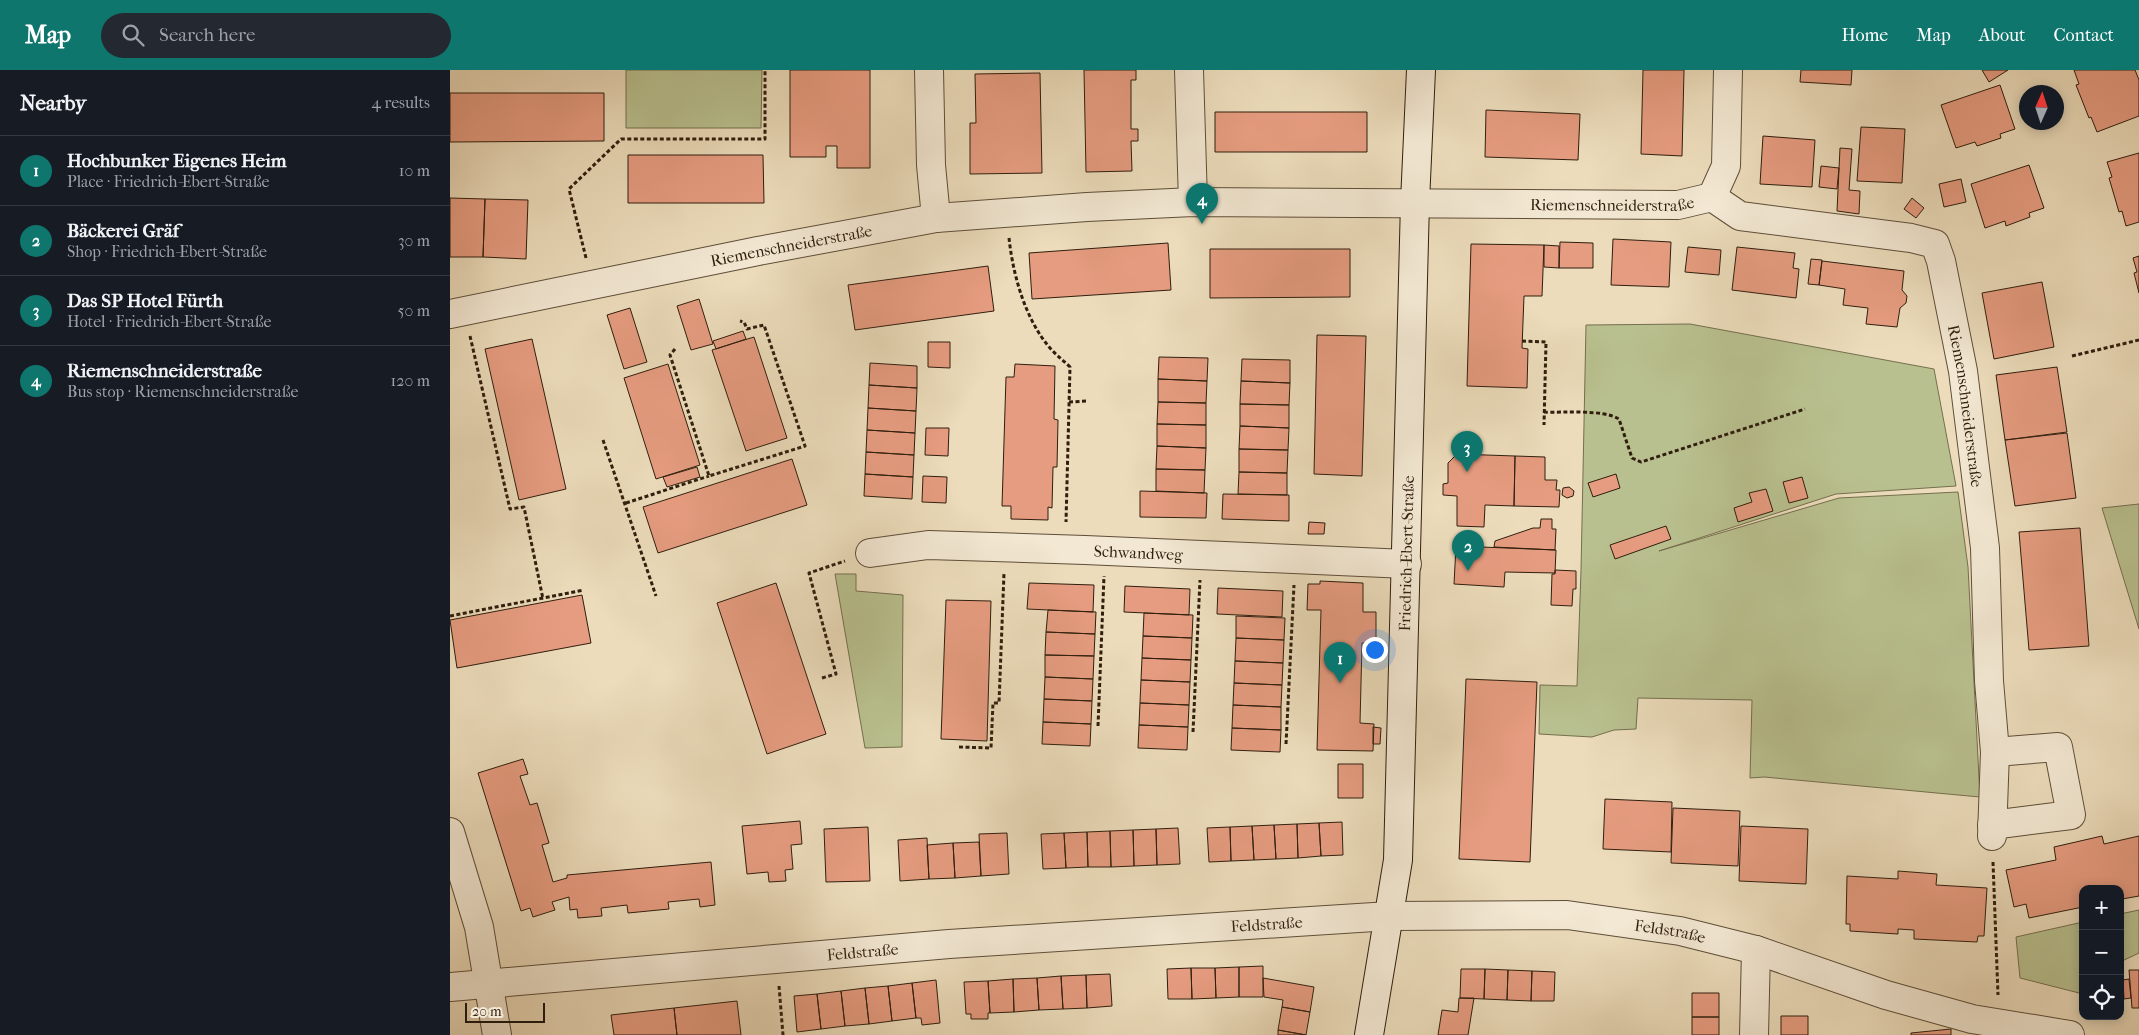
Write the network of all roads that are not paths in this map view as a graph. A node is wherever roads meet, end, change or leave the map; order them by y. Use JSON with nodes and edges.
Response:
{"nodes":[{"id":1,"x":929,"y":70,"type":"edge"},
{"id":2,"x":1189,"y":70,"type":"edge"},
{"id":3,"x":1421,"y":70,"type":"edge"},
{"id":4,"x":1728,"y":70,"type":"edge"},
{"id":5,"x":1712,"y":197,"type":"junction"},
{"id":6,"x":1193,"y":202,"type":"junction"},
{"id":7,"x":1414,"y":202,"type":"junction"},
{"id":8,"x":936,"y":218,"type":"junction"},
{"id":9,"x":457,"y":313,"type":"edge"},
{"id":10,"x":870,"y":553,"type":"road end"},
{"id":11,"x":1407,"y":564,"type":"junction"},
{"id":12,"x":1995,"y":752,"type":"junction"},
{"id":13,"x":450,"y":832,"type":"edge"},
{"id":14,"x":1390,"y":916,"type":"junction"},
{"id":15,"x":1756,"y":950,"type":"junction"},
{"id":16,"x":489,"y":983,"type":"junction"},
{"id":17,"x":450,"y":987,"type":"edge"},
{"id":18,"x":1973,"y":1027,"type":"edge"},
{"id":19,"x":497,"y":1035,"type":"edge"},
{"id":20,"x":1369,"y":1035,"type":"edge"},
{"id":21,"x":1754,"y":1035,"type":"edge"},
{"id":22,"x":2070,"y":1035,"type":"edge"}],
"edges":[{"from":1,"to":8,"type":"street"},
{"from":2,"to":6,"type":"street"},
{"from":3,"to":7,"type":"street","name":"Friedrich-Ebert-Straße"},
{"from":4,"to":5,"type":"street"},
{"from":5,"to":7,"type":"street","name":"Riemenschneiderstraße"},
{"from":5,"to":12,"type":"street","name":"Riemenschneiderstraße"},
{"from":6,"to":7,"type":"street","name":"Riemenschneiderstraße"},
{"from":6,"to":8,"type":"street","name":"Riemenschneiderstraße"},
{"from":7,"to":11,"type":"street","name":"Friedrich-Ebert-Straße"},
{"from":8,"to":9,"type":"street","name":"Riemenschneiderstraße"},
{"from":10,"to":11,"type":"street","name":"Schwandweg"},
{"from":11,"to":14,"type":"street","name":"Friedrich-Ebert-Straße"},
{"from":12,"to":12,"type":"street","name":"Riemenschneiderstraße"},
{"from":13,"to":16,"type":"street"},
{"from":14,"to":15,"type":"street","name":"Feldstraße"},
{"from":14,"to":16,"type":"street","name":"Feldstraße"},
{"from":14,"to":20,"type":"street","name":"Friedrich-Ebert-Straße"},
{"from":15,"to":18,"type":"street","name":"Feldstraße"},
{"from":15,"to":21,"type":"street"},
{"from":16,"to":17,"type":"street","name":"Feldstraße"},
{"from":16,"to":19,"type":"street"},
{"from":18,"to":22,"type":"street","name":"Feldstraße"}]}
